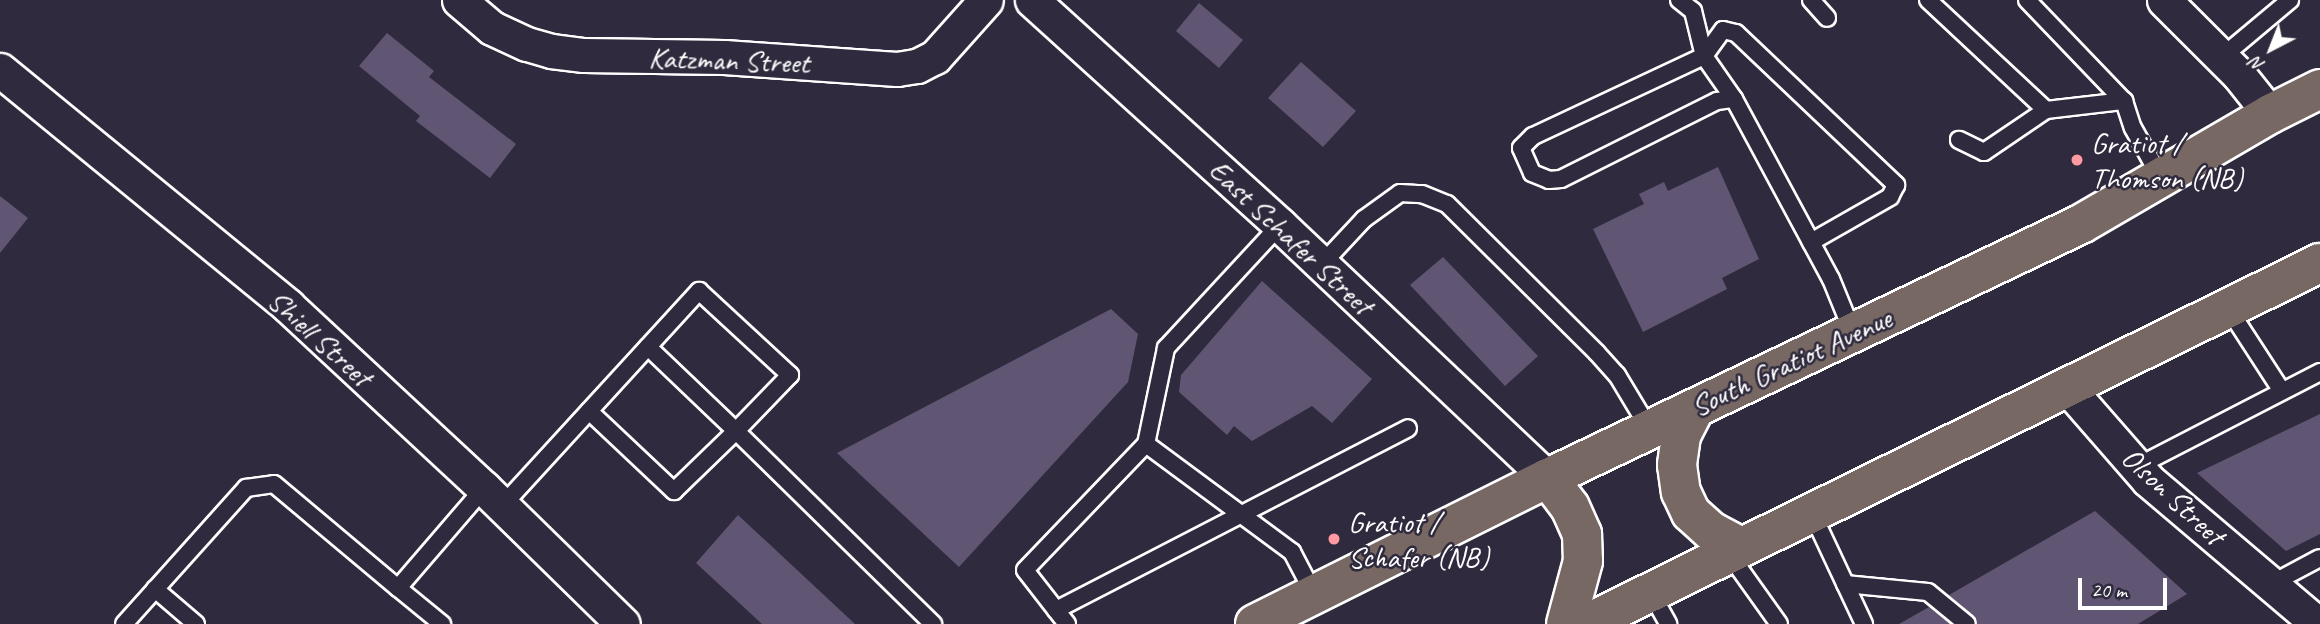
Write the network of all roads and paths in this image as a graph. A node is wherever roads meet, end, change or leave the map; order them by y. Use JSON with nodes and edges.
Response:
{"nodes":[{"id":1,"x":459,"y":0,"type":"edge"},
{"id":2,"x":986,"y":0,"type":"edge"},
{"id":3,"x":1032,"y":0,"type":"edge"},
{"id":4,"x":1679,"y":0,"type":"edge"},
{"id":5,"x":1811,"y":0,"type":"edge"},
{"id":6,"x":1928,"y":0,"type":"edge"},
{"id":7,"x":2027,"y":0,"type":"edge"},
{"id":8,"x":2164,"y":0,"type":"edge"},
{"id":9,"x":2290,"y":0,"type":"edge"},
{"id":10,"x":1697,"y":6,"type":"edge"},
{"id":11,"x":1827,"y":18,"type":"dead end"},
{"id":12,"x":1704,"y":56,"type":"junction"},
{"id":13,"x":2222,"y":57,"type":"junction"},
{"id":14,"x":0,"y":70,"type":"edge"},
{"id":15,"x":2320,"y":89,"type":"edge"},
{"id":16,"x":1734,"y":99,"type":"junction"},
{"id":17,"x":2124,"y":101,"type":"junction"},
{"id":18,"x":2046,"y":110,"type":"junction"},
{"id":19,"x":2270,"y":114,"type":"junction"},
{"id":20,"x":1959,"y":139,"type":"dead end"},
{"id":21,"x":2161,"y":178,"type":"junction"},
{"id":22,"x":1280,"y":225,"type":"junction"},
{"id":23,"x":1811,"y":242,"type":"junction"},
{"id":24,"x":2320,"y":263,"type":"edge"},
{"id":25,"x":1322,"y":264,"type":"junction"},
{"id":26,"x":2228,"y":308,"type":"junction"},
{"id":27,"x":1853,"y":333,"type":"junction"},
{"id":28,"x":648,"y":347,"type":"junction"},
{"id":29,"x":2320,"y":372,"type":"edge"},
{"id":30,"x":2067,"y":387,"type":"junction"},
{"id":31,"x":2282,"y":391,"type":"junction"},
{"id":32,"x":1695,"y":408,"type":"junction"},
{"id":33,"x":589,"y":411,"type":"junction"},
{"id":34,"x":1408,"y":428,"type":"dead end"},
{"id":35,"x":1650,"y":430,"type":"junction"},
{"id":36,"x":736,"y":431,"type":"junction"},
{"id":37,"x":1146,"y":444,"type":"junction"},
{"id":38,"x":2136,"y":467,"type":"junction"},
{"id":39,"x":1548,"y":478,"type":"junction"},
{"id":40,"x":493,"y":497,"type":"junction"},
{"id":41,"x":1811,"y":511,"type":"junction"},
{"id":42,"x":1241,"y":514,"type":"junction"},
{"id":43,"x":1734,"y":549,"type":"junction"},
{"id":44,"x":2320,"y":558,"type":"edge"},
{"id":45,"x":1845,"y":584,"type":"junction"},
{"id":46,"x":2271,"y":584,"type":"junction"},
{"id":47,"x":398,"y":588,"type":"junction"},
{"id":48,"x":155,"y":589,"type":"junction"},
{"id":49,"x":1650,"y":591,"type":"junction"},
{"id":50,"x":1314,"y":594,"type":"junction"},
{"id":51,"x":1056,"y":610,"type":"junction"},
{"id":52,"x":124,"y":624,"type":"edge"},
{"id":53,"x":196,"y":624,"type":"edge"},
{"id":54,"x":442,"y":624,"type":"edge"},
{"id":55,"x":624,"y":624,"type":"edge"},
{"id":56,"x":933,"y":624,"type":"edge"},
{"id":57,"x":1067,"y":624,"type":"edge"},
{"id":58,"x":1255,"y":624,"type":"edge"},
{"id":59,"x":1566,"y":624,"type":"edge"},
{"id":60,"x":1586,"y":624,"type":"edge"},
{"id":61,"x":1668,"y":624,"type":"edge"},
{"id":62,"x":1779,"y":624,"type":"edge"},
{"id":63,"x":1864,"y":624,"type":"edge"},
{"id":64,"x":1967,"y":624,"type":"edge"},
{"id":65,"x":2318,"y":624,"type":"edge"}],
"edges":[{"from":1,"to":2,"type":"street","name":"Katzman Street"},
{"from":3,"to":22,"type":"street","name":"East Schafer Street"},
{"from":4,"to":10,"type":"lane"},
{"from":5,"to":11,"type":"lane"},
{"from":6,"to":18,"type":"lane"},
{"from":7,"to":17,"type":"lane"},
{"from":8,"to":13,"type":"street"},
{"from":9,"to":13,"type":"lane"},
{"from":10,"to":12,"type":"lane"},
{"from":12,"to":16,"type":"lane"},
{"from":12,"to":16,"type":"lane"},
{"from":12,"to":23,"type":"lane"},
{"from":13,"to":19,"type":"street"},
{"from":14,"to":40,"type":"street","name":"Shiell Street"},
{"from":15,"to":19,"type":"main road","name":"South Gratiot Avenue"},
{"from":16,"to":23,"type":"lane"},
{"from":17,"to":18,"type":"lane"},
{"from":17,"to":21,"type":"lane"},
{"from":18,"to":20,"type":"lane"},
{"from":19,"to":21,"type":"main road","name":"South Gratiot Avenue"},
{"from":21,"to":27,"type":"main road","name":"South Gratiot Avenue"},
{"from":22,"to":25,"type":"street","name":"East Schafer Street"},
{"from":22,"to":37,"type":"lane"},
{"from":23,"to":27,"type":"lane"},
{"from":24,"to":26,"type":"main road"},
{"from":25,"to":35,"type":"lane"},
{"from":25,"to":39,"type":"street","name":"East Schafer Street"},
{"from":26,"to":30,"type":"main road"},
{"from":26,"to":31,"type":"lane"},
{"from":27,"to":32,"type":"main road","name":"South Gratiot Avenue"},
{"from":28,"to":33,"type":"lane"},
{"from":28,"to":36,"type":"lane"},
{"from":28,"to":36,"type":"lane"},
{"from":29,"to":31,"type":"lane"},
{"from":30,"to":38,"type":"street","name":"Olson Street"},
{"from":30,"to":41,"type":"main road"},
{"from":31,"to":38,"type":"lane"},
{"from":32,"to":35,"type":"main road","name":"South Gratiot Avenue"},
{"from":32,"to":43,"type":"main road"},
{"from":33,"to":36,"type":"lane"},
{"from":33,"to":40,"type":"lane"},
{"from":34,"to":42,"type":"lane"},
{"from":35,"to":39,"type":"main road","name":"South Gratiot Avenue"},
{"from":36,"to":56,"type":"lane"},
{"from":37,"to":42,"type":"lane"},
{"from":37,"to":51,"type":"lane"},
{"from":38,"to":46,"type":"street","name":"Olson Street"},
{"from":39,"to":50,"type":"main road","name":"South Gratiot Avenue"},
{"from":39,"to":59,"type":"main road"},
{"from":40,"to":47,"type":"lane"},
{"from":40,"to":55,"type":"street","name":"Shiell Street"},
{"from":41,"to":43,"type":"main road"},
{"from":41,"to":45,"type":"lane"},
{"from":42,"to":50,"type":"lane"},
{"from":42,"to":51,"type":"lane"},
{"from":43,"to":49,"type":"main road"},
{"from":43,"to":62,"type":"lane"},
{"from":44,"to":46,"type":"lane"},
{"from":45,"to":63,"type":"lane"},
{"from":45,"to":64,"type":"lane"},
{"from":46,"to":65,"type":"street","name":"Olson Street"},
{"from":47,"to":48,"type":"lane"},
{"from":47,"to":54,"type":"lane"},
{"from":48,"to":52,"type":"lane"},
{"from":48,"to":53,"type":"lane"},
{"from":49,"to":60,"type":"main road"},
{"from":49,"to":61,"type":"lane"},
{"from":50,"to":58,"type":"main road","name":"South Gratiot Avenue"},
{"from":51,"to":57,"type":"lane"}]}
